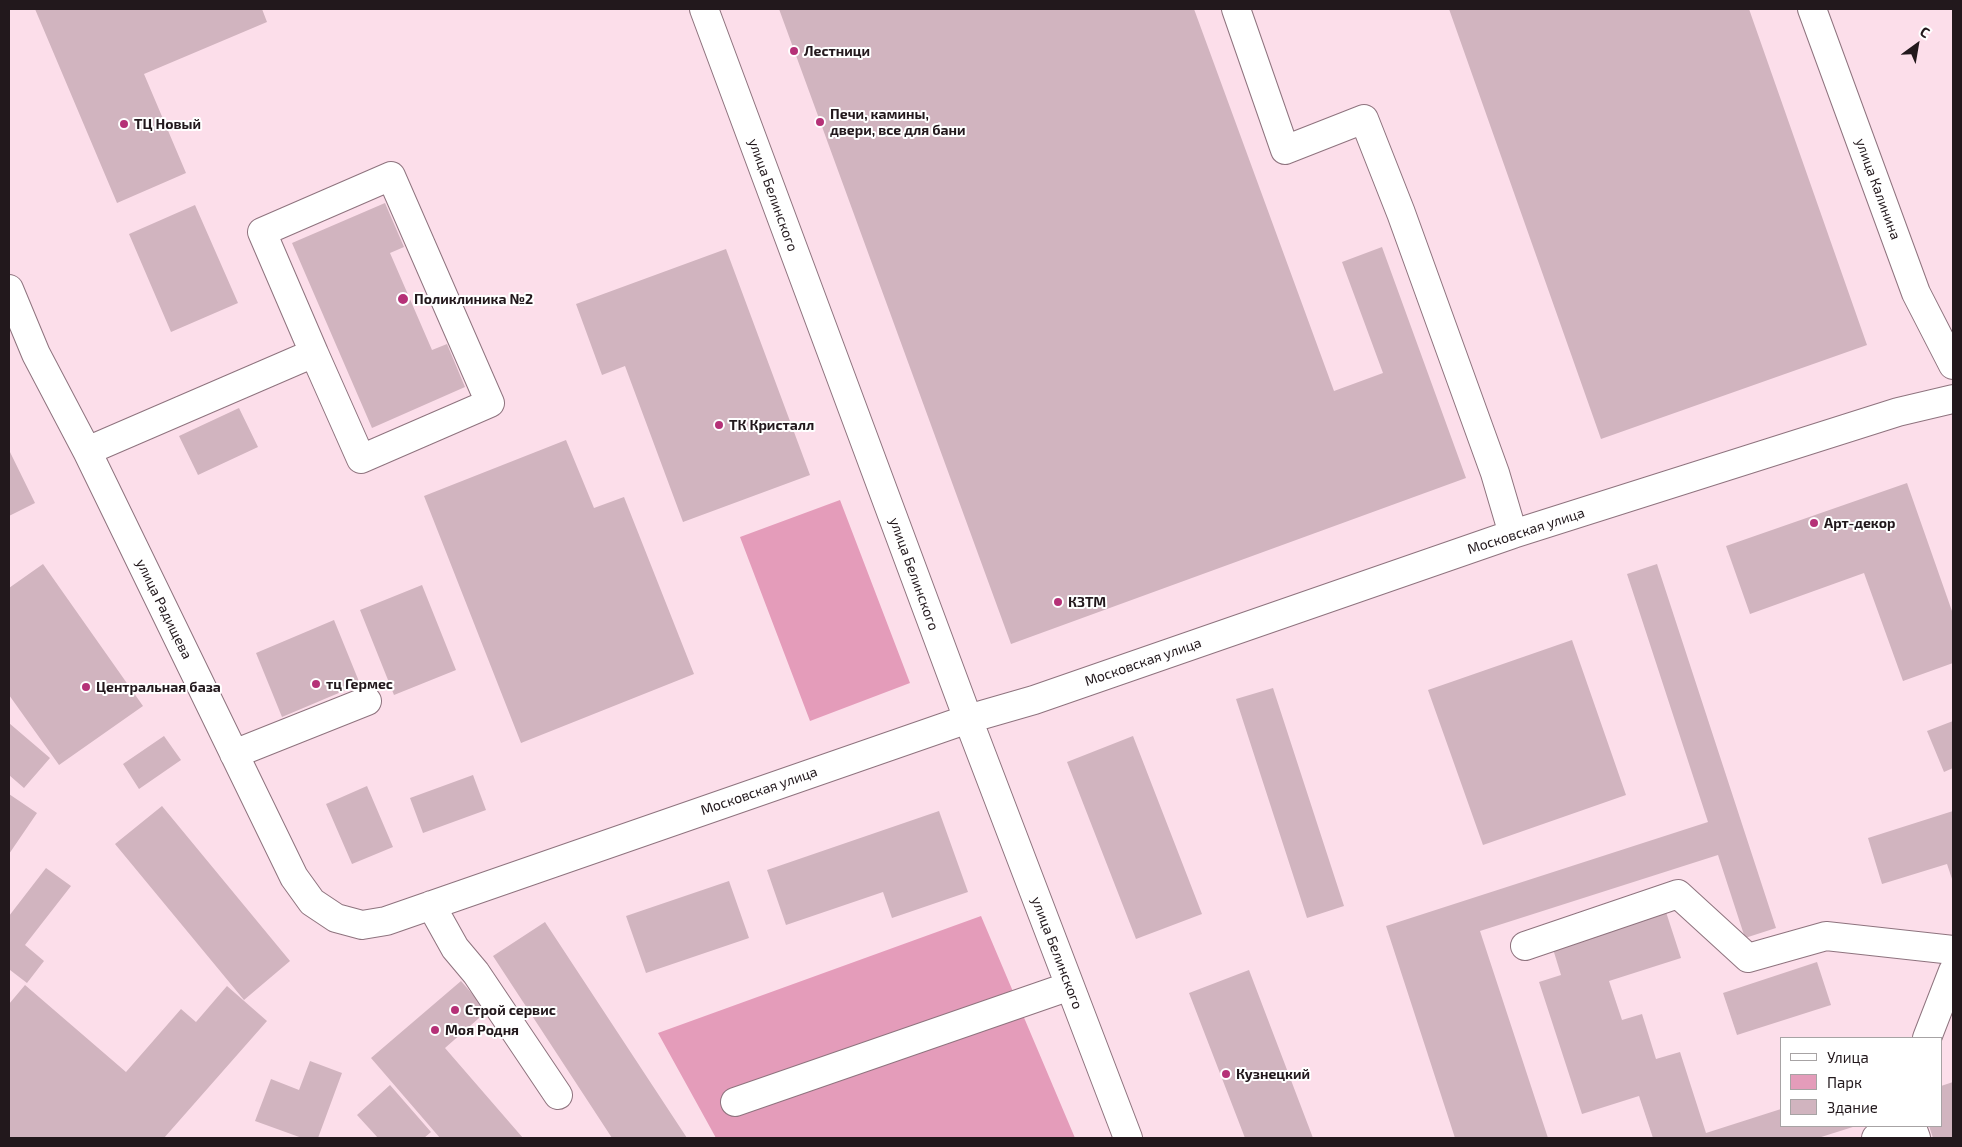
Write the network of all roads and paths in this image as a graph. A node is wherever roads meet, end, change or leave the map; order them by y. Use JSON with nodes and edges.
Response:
{"nodes":[{"id":1,"x":704,"y":9,"type":"edge"},
{"id":2,"x":1236,"y":9,"type":"edge"},
{"id":3,"x":1812,"y":9,"type":"edge"},
{"id":4,"x":9,"y":289,"type":"edge"},
{"id":5,"x":314,"y":352,"type":"junction"},
{"id":6,"x":1953,"y":365,"type":"edge"},
{"id":7,"x":1953,"y":399,"type":"edge"},
{"id":8,"x":87,"y":451,"type":"junction"},
{"id":9,"x":1513,"y":534,"type":"junction"},
{"id":10,"x":367,"y":701,"type":"dead end"},
{"id":11,"x":968,"y":719,"type":"junction"},
{"id":12,"x":234,"y":754,"type":"junction"},
{"id":13,"x":431,"y":905,"type":"junction"},
{"id":14,"x":336,"y":918,"type":"joint"},
{"id":15,"x":1525,"y":946,"type":"dead end"},
{"id":16,"x":1953,"y":950,"type":"edge"},
{"id":17,"x":1953,"y":971,"type":"edge"},
{"id":18,"x":1070,"y":986,"type":"junction"},
{"id":19,"x":1927,"y":1037,"type":"edge"},
{"id":20,"x":558,"y":1095,"type":"dead end"},
{"id":21,"x":735,"y":1102,"type":"dead end"},
{"id":22,"x":1914,"y":1130,"type":"edge"},
{"id":23,"x":1128,"y":1138,"type":"edge"},
{"id":24,"x":1876,"y":1138,"type":"edge"}],
"edges":[{"from":1,"to":11,"type":"street","name":"улица Белинского"},
{"from":2,"to":9,"type":"street"},
{"from":3,"to":6,"type":"street","name":"улица Калинина"},
{"from":4,"to":8,"type":"street","name":"улица Радищева"},
{"from":5,"to":5,"type":"street"},
{"from":5,"to":8,"type":"street"},
{"from":7,"to":9,"type":"street","name":"Московская улица"},
{"from":8,"to":12,"type":"street","name":"улица Радищева"},
{"from":9,"to":11,"type":"street","name":"Московская улица"},
{"from":10,"to":12,"type":"street"},
{"from":11,"to":13,"type":"street","name":"Московская улица"},
{"from":11,"to":18,"type":"street","name":"улица Белинского"},
{"from":12,"to":14,"type":"street","name":"улица Радищева"},
{"from":13,"to":14,"type":"street","name":"Московская улица"},
{"from":13,"to":20,"type":"street"},
{"from":15,"to":16,"type":"street"},
{"from":17,"to":19,"type":"street"},
{"from":18,"to":21,"type":"street"},
{"from":18,"to":23,"type":"street","name":"улица Белинского"},
{"from":22,"to":24,"type":"street"}]}
